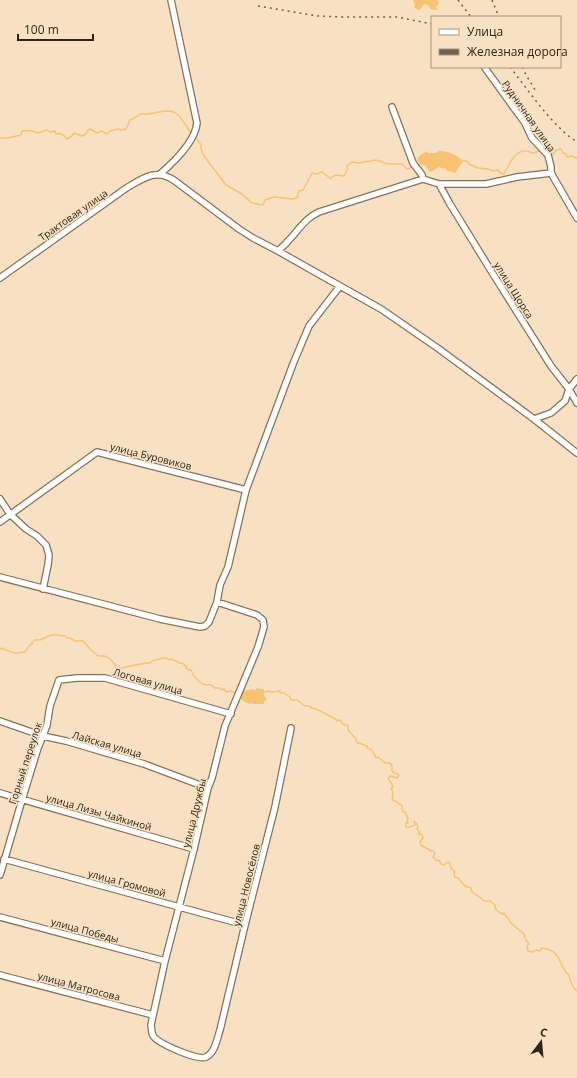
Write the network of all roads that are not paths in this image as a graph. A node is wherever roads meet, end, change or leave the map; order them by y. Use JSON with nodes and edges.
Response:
{"nodes":[{"id":1,"x":171,"y":0,"type":"edge"},
{"id":2,"x":485,"y":68,"type":"edge"},
{"id":3,"x":392,"y":108,"type":"dead end"},
{"id":4,"x":170,"y":165,"type":"junction"},
{"id":5,"x":551,"y":173,"type":"junction"},
{"id":6,"x":160,"y":174,"type":"junction"},
{"id":7,"x":171,"y":178,"type":"junction"},
{"id":8,"x":423,"y":180,"type":"junction"},
{"id":9,"x":439,"y":184,"type":"junction"},
{"id":10,"x":577,"y":218,"type":"edge"},
{"id":11,"x":278,"y":251,"type":"junction"},
{"id":12,"x":0,"y":278,"type":"edge"},
{"id":13,"x":340,"y":286,"type":"junction"},
{"id":14,"x":577,"y":379,"type":"edge"},
{"id":15,"x":569,"y":389,"type":"junction"},
{"id":16,"x":577,"y":403,"type":"edge"},
{"id":17,"x":534,"y":419,"type":"junction"},
{"id":18,"x":577,"y":453,"type":"edge"},
{"id":19,"x":246,"y":490,"type":"junction"},
{"id":20,"x":0,"y":499,"type":"edge"},
{"id":21,"x":10,"y":514,"type":"junction"},
{"id":22,"x":0,"y":522,"type":"edge"},
{"id":23,"x":0,"y":577,"type":"edge"},
{"id":24,"x":43,"y":589,"type":"junction"},
{"id":25,"x":216,"y":602,"type":"junction"},
{"id":26,"x":59,"y":680,"type":"joint"},
{"id":27,"x":231,"y":714,"type":"junction"},
{"id":28,"x":0,"y":721,"type":"edge"},
{"id":29,"x":291,"y":728,"type":"dead end"},
{"id":30,"x":43,"y":736,"type":"junction"},
{"id":31,"x":208,"y":788,"type":"junction"},
{"id":32,"x":0,"y":793,"type":"edge"},
{"id":33,"x":22,"y":800,"type":"junction"},
{"id":34,"x":194,"y":849,"type":"junction"},
{"id":35,"x":4,"y":859,"type":"junction"},
{"id":36,"x":0,"y":875,"type":"edge"},
{"id":37,"x":179,"y":906,"type":"junction"},
{"id":38,"x":0,"y":917,"type":"edge"},
{"id":39,"x":245,"y":925,"type":"junction"},
{"id":40,"x":165,"y":961,"type":"junction"},
{"id":41,"x":0,"y":975,"type":"edge"},
{"id":42,"x":153,"y":1015,"type":"junction"},
{"id":43,"x":215,"y":1046,"type":"joint"}],
"edges":[{"from":1,"to":4,"type":"street"},
{"from":2,"to":5,"type":"street","name":"Рудничная улица"},
{"from":3,"to":8,"type":"street"},
{"from":4,"to":6,"type":"street"},
{"from":4,"to":7,"type":"street"},
{"from":5,"to":9,"type":"street"},
{"from":5,"to":10,"type":"street","name":"Рудничная улица"},
{"from":6,"to":7,"type":"street"},
{"from":6,"to":12,"type":"street","name":"Трактовая улица"},
{"from":7,"to":11,"type":"street"},
{"from":8,"to":9,"type":"street"},
{"from":8,"to":11,"type":"street"},
{"from":9,"to":15,"type":"street","name":"улица Щорса"},
{"from":11,"to":13,"type":"street"},
{"from":13,"to":17,"type":"street"},
{"from":13,"to":19,"type":"street"},
{"from":14,"to":15,"type":"street"},
{"from":15,"to":16,"type":"street","name":"улица Щорса"},
{"from":15,"to":17,"type":"street"},
{"from":17,"to":18,"type":"street"},
{"from":19,"to":21,"type":"street","name":"улица Буровиков"},
{"from":19,"to":25,"type":"street"},
{"from":20,"to":21,"type":"street"},
{"from":21,"to":22,"type":"street","name":"улица Буровиков"},
{"from":21,"to":24,"type":"street"},
{"from":23,"to":24,"type":"street"},
{"from":24,"to":25,"type":"street"},
{"from":25,"to":27,"type":"street","name":"улица Дружбы"},
{"from":26,"to":27,"type":"street","name":"Логовая улица"},
{"from":26,"to":30,"type":"street","name":"Горный переулок"},
{"from":27,"to":31,"type":"street","name":"улица Дружбы"},
{"from":28,"to":30,"type":"street","name":"Лайская улица"},
{"from":29,"to":39,"type":"street","name":"улица Новосёлов"},
{"from":30,"to":31,"type":"street","name":"Лайская улица"},
{"from":30,"to":33,"type":"street","name":"Горный переулок"},
{"from":31,"to":34,"type":"street","name":"улица Дружбы"},
{"from":32,"to":33,"type":"street","name":"улица Лизы Чайкиной"},
{"from":33,"to":34,"type":"street","name":"улица Лизы Чайкиной"},
{"from":33,"to":35,"type":"street","name":"Горный переулок"},
{"from":34,"to":37,"type":"street","name":"улица Дружбы"},
{"from":35,"to":36,"type":"street","name":"Горный переулок"},
{"from":35,"to":37,"type":"street","name":"улица Громовой"},
{"from":37,"to":39,"type":"street","name":"улица Громовой"},
{"from":37,"to":40,"type":"street","name":"улица Дружбы"},
{"from":38,"to":40,"type":"street","name":"улица Победы"},
{"from":39,"to":43,"type":"street","name":"улица Новосёлов"},
{"from":40,"to":42,"type":"street","name":"улица Дружбы"},
{"from":41,"to":42,"type":"street","name":"улица Матросова"},
{"from":42,"to":43,"type":"street","name":"улица Дружбы"}]}
